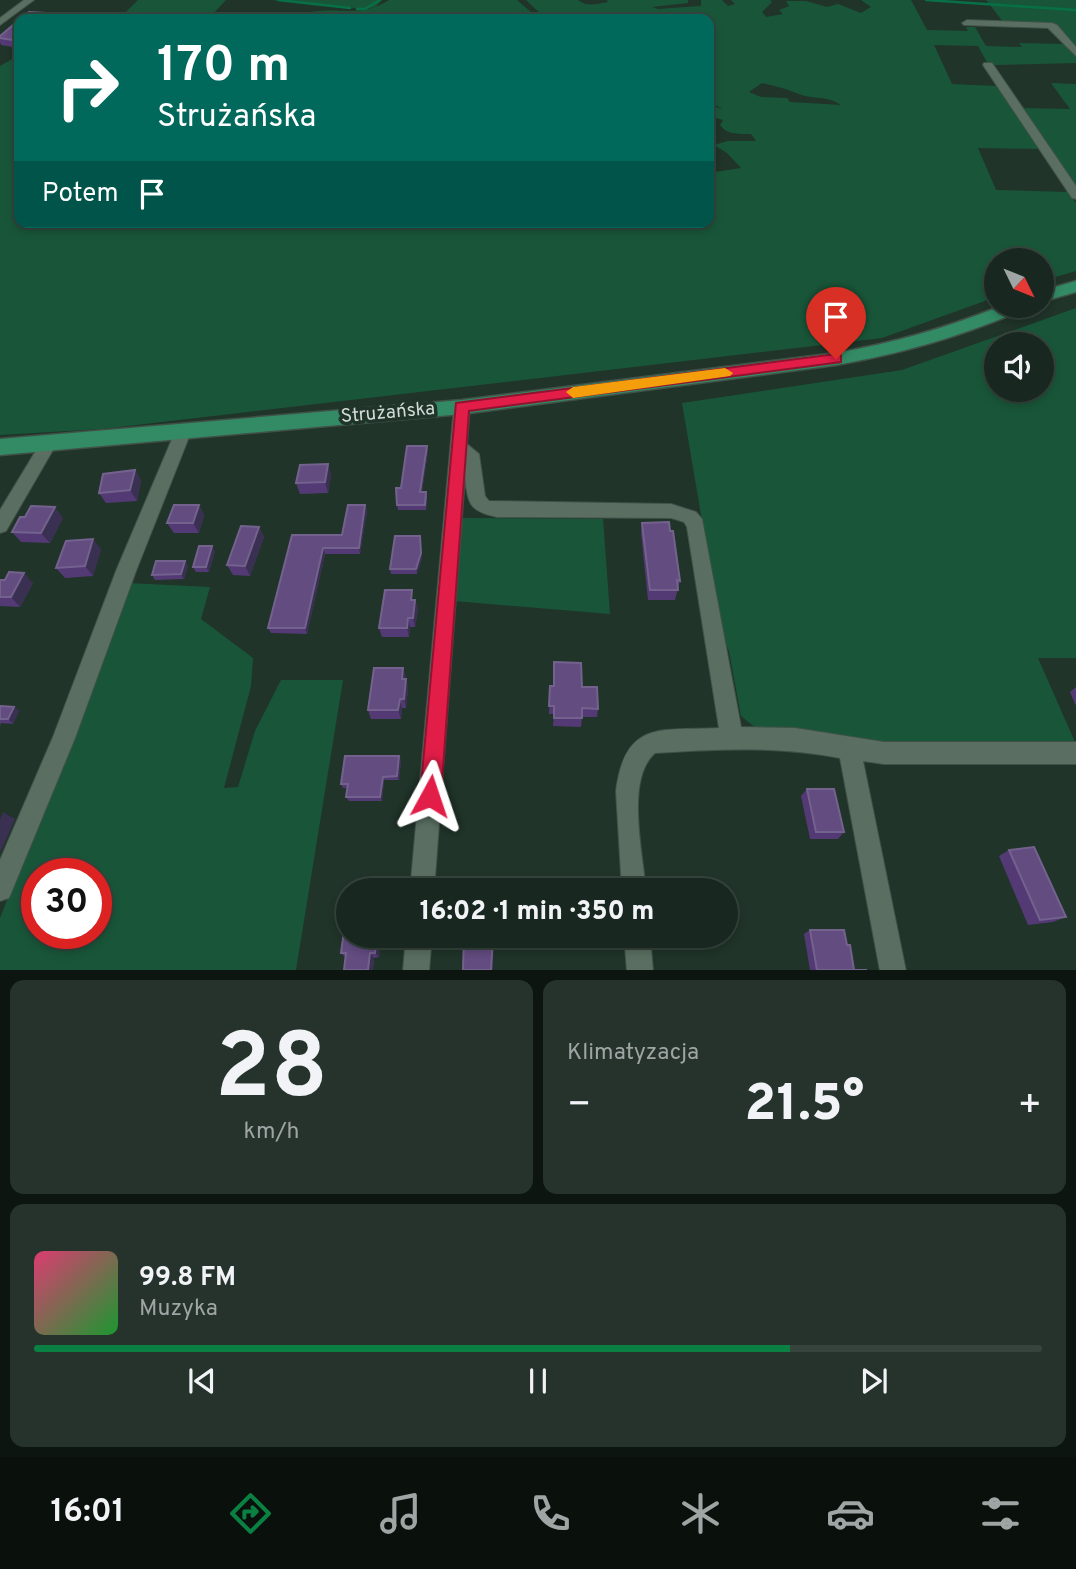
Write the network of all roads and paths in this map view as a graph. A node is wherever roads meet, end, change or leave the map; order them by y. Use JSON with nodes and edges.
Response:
{"nodes":[{"id":1,"x":30,"y":0,"type":"edge"},
{"id":2,"x":14,"y":14,"type":"edge"},
{"id":3,"x":967,"y":23,"type":"dead end"},
{"id":4,"x":1076,"y":52,"type":"edge"},
{"id":5,"x":988,"y":65,"type":"dead end"},
{"id":6,"x":1076,"y":195,"type":"edge"},
{"id":7,"x":1076,"y":286,"type":"edge"},
{"id":8,"x":1054,"y":294,"type":"edge"},
{"id":9,"x":988,"y":318,"type":"edge"},
{"id":10,"x":462,"y":407,"type":"junction"},
{"id":11,"x":183,"y":432,"type":"junction"},
{"id":12,"x":48,"y":443,"type":"junction"},
{"id":13,"x":0,"y":447,"type":"edge"},
{"id":14,"x":459,"y":447,"type":"junction"},
{"id":15,"x":0,"y":526,"type":"edge"},
{"id":16,"x":732,"y":738,"type":"junction"},
{"id":17,"x":849,"y":749,"type":"junction"},
{"id":18,"x":1076,"y":753,"type":"edge"},
{"id":19,"x":423,"y":878,"type":"edge"},
{"id":20,"x":633,"y":878,"type":"edge"},
{"id":21,"x":0,"y":889,"type":"edge"},
{"id":22,"x":418,"y":948,"type":"edge"},
{"id":23,"x":638,"y":948,"type":"edge"},
{"id":24,"x":416,"y":970,"type":"edge"},
{"id":25,"x":640,"y":970,"type":"edge"},
{"id":26,"x":893,"y":970,"type":"edge"}],
"edges":[{"from":1,"to":2,"type":"street"},
{"from":3,"to":4,"type":"street"},
{"from":5,"to":6,"type":"street"},
{"from":7,"to":8,"type":"main road"},
{"from":9,"to":10,"type":"main road","name":"Strużańska"},
{"from":10,"to":11,"type":"main road","name":"Strużańska"},
{"from":10,"to":14,"type":"street"},
{"from":11,"to":12,"type":"main road","name":"Strużańska"},
{"from":11,"to":21,"type":"street"},
{"from":12,"to":13,"type":"main road","name":"Strużańska"},
{"from":12,"to":15,"type":"street"},
{"from":14,"to":16,"type":"street"},
{"from":14,"to":19,"type":"street"},
{"from":16,"to":17,"type":"street"},
{"from":16,"to":20,"type":"street"},
{"from":17,"to":18,"type":"street"},
{"from":17,"to":26,"type":"street"},
{"from":22,"to":24,"type":"street"},
{"from":23,"to":25,"type":"street"}]}
